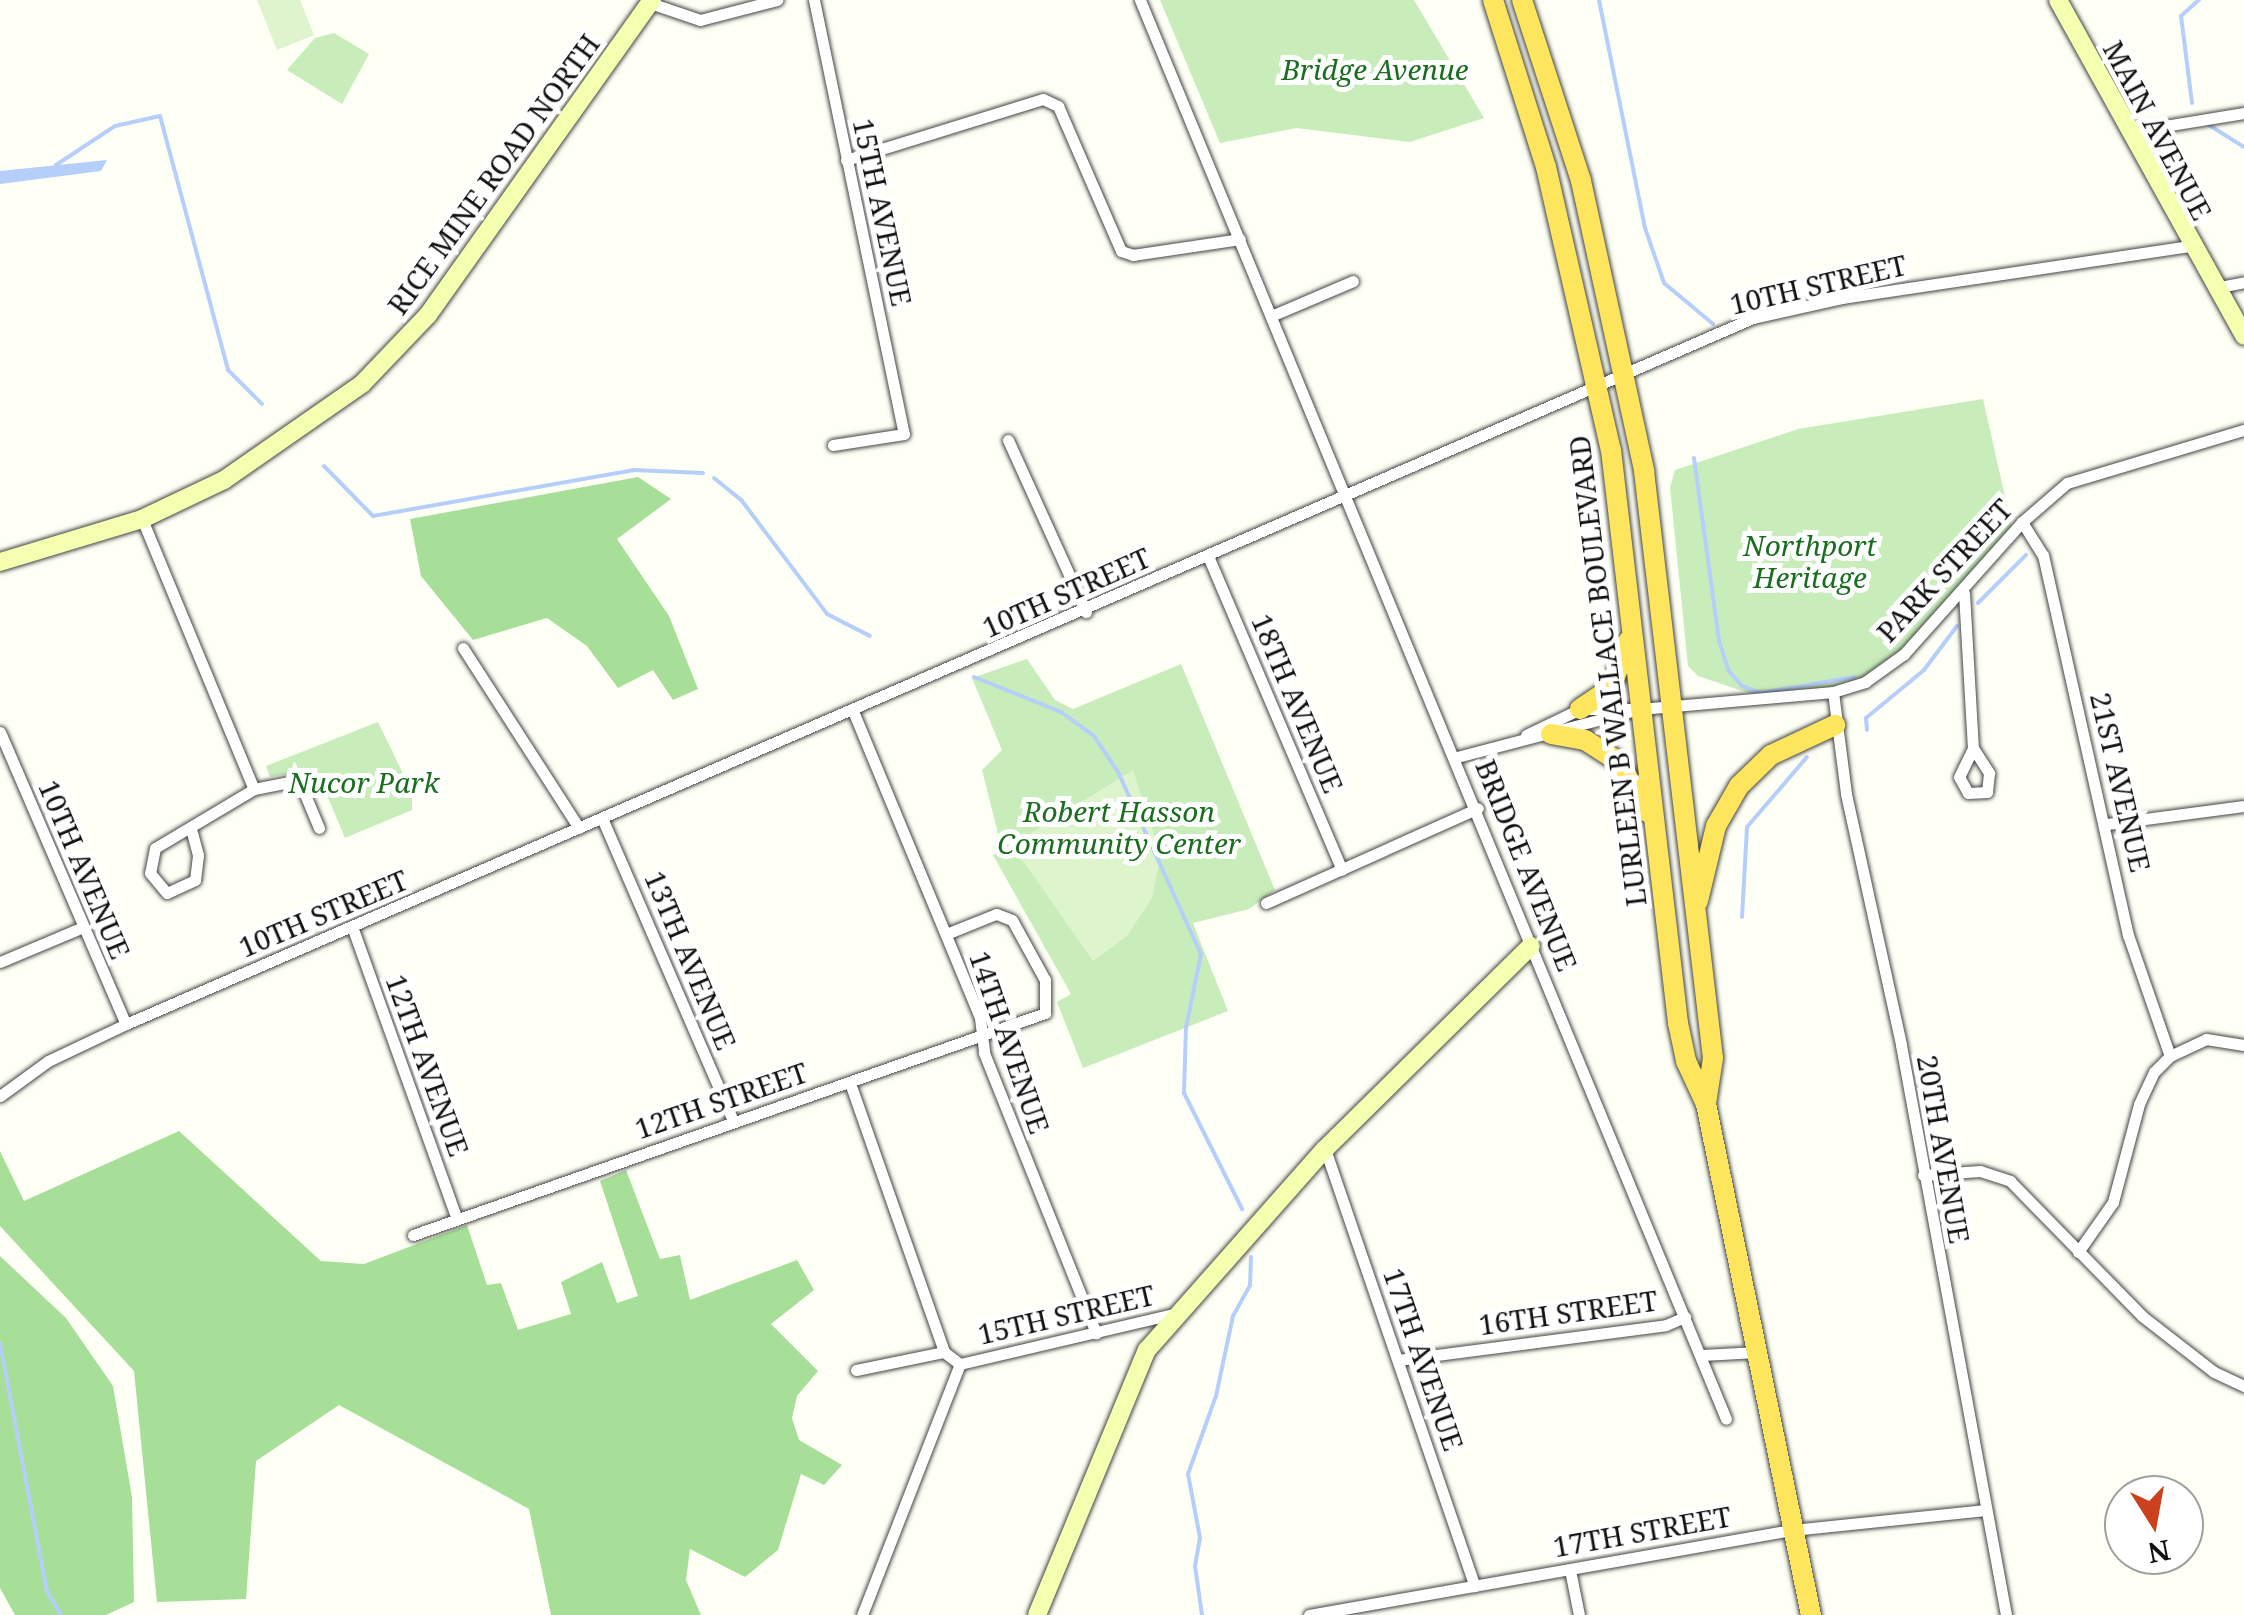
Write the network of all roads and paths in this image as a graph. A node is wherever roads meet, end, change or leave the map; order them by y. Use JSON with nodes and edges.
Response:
{"nodes":[{"id":1,"x":777,"y":0,"type":"edge"},
{"id":2,"x":814,"y":0,"type":"edge"},
{"id":3,"x":1140,"y":0,"type":"edge"},
{"id":4,"x":1483,"y":0,"type":"edge"},
{"id":5,"x":1493,"y":0,"type":"edge"},
{"id":6,"x":1522,"y":0,"type":"edge"},
{"id":7,"x":1538,"y":0,"type":"edge"},
{"id":8,"x":2058,"y":0,"type":"edge"},
{"id":9,"x":651,"y":1,"type":"edge"},
{"id":10,"x":1504,"y":36,"type":"junction"},
{"id":11,"x":1558,"y":101,"type":"junction"},
{"id":12,"x":2244,"y":113,"type":"edge"},
{"id":13,"x":2128,"y":132,"type":"junction"},
{"id":14,"x":846,"y":160,"type":"junction"},
{"id":15,"x":1240,"y":240,"type":"junction"},
{"id":16,"x":2189,"y":246,"type":"junction"},
{"id":17,"x":1353,"y":281,"type":"dead end"},
{"id":18,"x":2244,"y":282,"type":"edge"},
{"id":19,"x":2214,"y":288,"type":"junction"},
{"id":20,"x":1271,"y":316,"type":"junction"},
{"id":21,"x":2244,"y":336,"type":"edge"},
{"id":22,"x":1625,"y":371,"type":"junction"},
{"id":23,"x":1596,"y":384,"type":"junction"},
{"id":24,"x":2244,"y":430,"type":"edge"},
{"id":25,"x":1008,"y":440,"type":"dead end"},
{"id":26,"x":833,"y":445,"type":"dead end"},
{"id":27,"x":1348,"y":494,"type":"junction"},
{"id":28,"x":142,"y":519,"type":"junction"},
{"id":29,"x":2022,"y":522,"type":"junction"},
{"id":30,"x":1208,"y":556,"type":"junction"},
{"id":31,"x":0,"y":562,"type":"edge"},
{"id":32,"x":1964,"y":593,"type":"junction"},
{"id":33,"x":1086,"y":612,"type":"junction"},
{"id":34,"x":1633,"y":615,"type":"junction"},
{"id":35,"x":463,"y":648,"type":"dead end"},
{"id":36,"x":1834,"y":692,"type":"junction"},
{"id":37,"x":1669,"y":705,"type":"junction"},
{"id":38,"x":1580,"y":709,"type":"junction"},
{"id":39,"x":1640,"y":710,"type":"junction"},
{"id":40,"x":852,"y":711,"type":"junction"},
{"id":41,"x":1836,"y":725,"type":"junction"},
{"id":42,"x":0,"y":732,"type":"edge"},
{"id":43,"x":1551,"y":734,"type":"junction"},
{"id":44,"x":1524,"y":736,"type":"junction"},
{"id":45,"x":1973,"y":748,"type":"dead end"},
{"id":46,"x":5,"y":757,"type":"edge"},
{"id":47,"x":1457,"y":757,"type":"junction"},
{"id":48,"x":254,"y":789,"type":"junction"},
{"id":49,"x":2244,"y":806,"type":"edge"},
{"id":50,"x":1478,"y":808,"type":"junction"},
{"id":51,"x":602,"y":818,"type":"junction"},
{"id":52,"x":2107,"y":824,"type":"junction"},
{"id":53,"x":1653,"y":826,"type":"junction"},
{"id":54,"x":319,"y":828,"type":"dead end"},
{"id":55,"x":579,"y":828,"type":"junction"},
{"id":56,"x":191,"y":829,"type":"junction"},
{"id":57,"x":1342,"y":870,"type":"junction"},
{"id":58,"x":1266,"y":903,"type":"dead end"},
{"id":59,"x":81,"y":928,"type":"junction"},
{"id":60,"x":1694,"y":928,"type":"junction"},
{"id":61,"x":353,"y":929,"type":"junction"},
{"id":62,"x":946,"y":934,"type":"junction"},
{"id":63,"x":1531,"y":946,"type":"junction"},
{"id":64,"x":0,"y":962,"type":"edge"},
{"id":65,"x":126,"y":1024,"type":"junction"},
{"id":66,"x":983,"y":1036,"type":"junction"},
{"id":67,"x":2244,"y":1045,"type":"edge"},
{"id":68,"x":2170,"y":1056,"type":"junction"},
{"id":69,"x":850,"y":1083,"type":"junction"},
{"id":70,"x":0,"y":1096,"type":"edge"},
{"id":71,"x":1706,"y":1104,"type":"junction"},
{"id":72,"x":733,"y":1121,"type":"junction"},
{"id":73,"x":1325,"y":1149,"type":"junction"},
{"id":74,"x":1923,"y":1175,"type":"junction"},
{"id":75,"x":456,"y":1218,"type":"junction"},
{"id":76,"x":413,"y":1235,"type":"dead end"},
{"id":77,"x":2078,"y":1252,"type":"junction"},
{"id":78,"x":1174,"y":1314,"type":"junction"},
{"id":79,"x":1685,"y":1317,"type":"junction"},
{"id":80,"x":1096,"y":1333,"type":"junction"},
{"id":81,"x":944,"y":1352,"type":"junction"},
{"id":82,"x":1756,"y":1352,"type":"junction"},
{"id":83,"x":1702,"y":1355,"type":"junction"},
{"id":84,"x":1398,"y":1360,"type":"junction"},
{"id":85,"x":960,"y":1364,"type":"junction"},
{"id":86,"x":856,"y":1370,"type":"dead end"},
{"id":87,"x":2244,"y":1386,"type":"edge"},
{"id":88,"x":1726,"y":1418,"type":"dead end"},
{"id":89,"x":1985,"y":1510,"type":"junction"},
{"id":90,"x":1793,"y":1530,"type":"junction"},
{"id":91,"x":1570,"y":1570,"type":"junction"},
{"id":92,"x":1475,"y":1586,"type":"junction"},
{"id":93,"x":862,"y":1615,"type":"edge"},
{"id":94,"x":1036,"y":1615,"type":"edge"},
{"id":95,"x":1308,"y":1615,"type":"edge"},
{"id":96,"x":1579,"y":1615,"type":"edge"},
{"id":97,"x":1811,"y":1615,"type":"edge"},
{"id":98,"x":2006,"y":1615,"type":"edge"}],
"edges":[{"from":1,"to":9,"type":"street"},
{"from":2,"to":14,"type":"street","name":"15TH AVENUE"},
{"from":3,"to":15,"type":"street","name":"BRIDGE AVENUE"},
{"from":4,"to":10,"type":"highway"},
{"from":5,"to":10,"type":"highway","name":"LURLEEN B WALLACE BOULEVARD"},
{"from":6,"to":11,"type":"highway","name":"LURLEEN B WALLACE BOULEVARD"},
{"from":7,"to":11,"type":"highway"},
{"from":8,"to":13,"type":"main road","name":"MAIN AVENUE"},
{"from":9,"to":28,"type":"main road","name":"RICE MINE ROAD NORTH"},
{"from":10,"to":23,"type":"highway","name":"LURLEEN B WALLACE BOULEVARD"},
{"from":11,"to":22,"type":"highway","name":"LURLEEN B WALLACE BOULEVARD"},
{"from":12,"to":13,"type":"street"},
{"from":13,"to":16,"type":"main road","name":"MAIN AVENUE"},
{"from":14,"to":15,"type":"street"},
{"from":14,"to":26,"type":"street","name":"15TH AVENUE"},
{"from":15,"to":20,"type":"street","name":"BRIDGE AVENUE"},
{"from":16,"to":19,"type":"main road","name":"MAIN AVENUE"},
{"from":16,"to":22,"type":"street","name":"10TH STREET"},
{"from":17,"to":20,"type":"street"},
{"from":18,"to":19,"type":"street"},
{"from":19,"to":21,"type":"main road","name":"MAIN AVENUE"},
{"from":20,"to":27,"type":"street","name":"BRIDGE AVENUE"},
{"from":22,"to":23,"type":"street","name":"10TH STREET"},
{"from":22,"to":37,"type":"highway","name":"LURLEEN B WALLACE BOULEVARD"},
{"from":23,"to":27,"type":"street","name":"10TH STREET"},
{"from":23,"to":34,"type":"highway","name":"LURLEEN B WALLACE BOULEVARD"},
{"from":24,"to":29,"type":"street","name":"PARK STREET"},
{"from":25,"to":33,"type":"street"},
{"from":27,"to":30,"type":"street","name":"10TH STREET"},
{"from":27,"to":47,"type":"street","name":"BRIDGE AVENUE"},
{"from":28,"to":31,"type":"main road","name":"RICE MINE ROAD NORTH"},
{"from":28,"to":48,"type":"street"},
{"from":29,"to":32,"type":"street","name":"PARK STREET"},
{"from":29,"to":52,"type":"street","name":"21ST AVENUE"},
{"from":30,"to":33,"type":"street","name":"10TH STREET"},
{"from":30,"to":57,"type":"street","name":"18TH AVENUE"},
{"from":32,"to":36,"type":"street","name":"PARK STREET"},
{"from":32,"to":45,"type":"street"},
{"from":33,"to":40,"type":"street","name":"10TH STREET"},
{"from":34,"to":38,"type":"highway"},
{"from":34,"to":39,"type":"highway","name":"LURLEEN B WALLACE BOULEVARD"},
{"from":35,"to":55,"type":"street"},
{"from":36,"to":37,"type":"street","name":"PARK STREET"},
{"from":36,"to":41,"type":"street","name":"20TH AVENUE"},
{"from":37,"to":39,"type":"street"},
{"from":37,"to":60,"type":"highway","name":"LURLEEN B WALLACE BOULEVARD"},
{"from":38,"to":39,"type":"street"},
{"from":38,"to":44,"type":"street"},
{"from":39,"to":43,"type":"street"},
{"from":39,"to":53,"type":"highway","name":"LURLEEN B WALLACE BOULEVARD"},
{"from":40,"to":51,"type":"street","name":"10TH STREET"},
{"from":40,"to":62,"type":"street","name":"14TH AVENUE"},
{"from":41,"to":60,"type":"highway"},
{"from":41,"to":74,"type":"street","name":"20TH AVENUE"},
{"from":42,"to":46,"type":"street","name":"10TH AVENUE"},
{"from":43,"to":44,"type":"street"},
{"from":43,"to":53,"type":"highway"},
{"from":44,"to":47,"type":"street"},
{"from":46,"to":59,"type":"street","name":"10TH AVENUE"},
{"from":47,"to":50,"type":"street","name":"BRIDGE AVENUE"},
{"from":48,"to":54,"type":"street"},
{"from":48,"to":56,"type":"street"},
{"from":49,"to":52,"type":"street"},
{"from":50,"to":57,"type":"street"},
{"from":50,"to":63,"type":"street","name":"BRIDGE AVENUE"},
{"from":51,"to":55,"type":"street","name":"10TH STREET"},
{"from":51,"to":72,"type":"street","name":"13TH AVENUE"},
{"from":52,"to":68,"type":"street","name":"21ST AVENUE"},
{"from":53,"to":71,"type":"highway","name":"LURLEEN B WALLACE BOULEVARD"},
{"from":55,"to":61,"type":"street","name":"10TH STREET"},
{"from":56,"to":56,"type":"street"},
{"from":57,"to":58,"type":"street"},
{"from":59,"to":64,"type":"street"},
{"from":59,"to":65,"type":"street","name":"10TH AVENUE"},
{"from":60,"to":71,"type":"highway","name":"LURLEEN B WALLACE BOULEVARD"},
{"from":61,"to":65,"type":"street","name":"10TH STREET"},
{"from":61,"to":75,"type":"street","name":"12TH AVENUE"},
{"from":62,"to":66,"type":"street","name":"14TH AVENUE"},
{"from":62,"to":66,"type":"street","name":"12TH STREET"},
{"from":63,"to":73,"type":"main road"},
{"from":63,"to":79,"type":"street","name":"BRIDGE AVENUE"},
{"from":65,"to":70,"type":"street","name":"10TH STREET"},
{"from":66,"to":69,"type":"street","name":"12TH STREET"},
{"from":66,"to":80,"type":"street","name":"14TH AVENUE"},
{"from":67,"to":68,"type":"street"},
{"from":68,"to":77,"type":"street"},
{"from":69,"to":72,"type":"street","name":"12TH STREET"},
{"from":69,"to":81,"type":"street"},
{"from":71,"to":82,"type":"highway","name":"LURLEEN B WALLACE BOULEVARD"},
{"from":72,"to":75,"type":"street","name":"12TH STREET"},
{"from":73,"to":78,"type":"main road"},
{"from":73,"to":84,"type":"street","name":"17TH AVENUE"},
{"from":74,"to":77,"type":"street"},
{"from":74,"to":89,"type":"street","name":"20TH AVENUE"},
{"from":75,"to":76,"type":"street","name":"12TH STREET"},
{"from":77,"to":87,"type":"street"},
{"from":78,"to":80,"type":"street","name":"15TH STREET"},
{"from":78,"to":94,"type":"main road"},
{"from":79,"to":83,"type":"street","name":"BRIDGE AVENUE"},
{"from":79,"to":84,"type":"street","name":"16TH STREET"},
{"from":80,"to":85,"type":"street","name":"15TH STREET"},
{"from":81,"to":85,"type":"street","name":"15TH STREET"},
{"from":81,"to":86,"type":"street","name":"15TH STREET"},
{"from":82,"to":83,"type":"street"},
{"from":82,"to":90,"type":"highway","name":"LURLEEN B WALLACE BOULEVARD"},
{"from":83,"to":88,"type":"street","name":"BRIDGE AVENUE"},
{"from":84,"to":92,"type":"street","name":"17TH AVENUE"},
{"from":85,"to":93,"type":"street"},
{"from":89,"to":90,"type":"street","name":"17TH STREET"},
{"from":89,"to":98,"type":"street","name":"20TH AVENUE"},
{"from":90,"to":91,"type":"street","name":"17TH STREET"},
{"from":90,"to":97,"type":"highway","name":"LURLEEN B WALLACE BOULEVARD"},
{"from":91,"to":92,"type":"street","name":"17TH STREET"},
{"from":91,"to":96,"type":"street"},
{"from":92,"to":95,"type":"street","name":"17TH STREET"}]}
